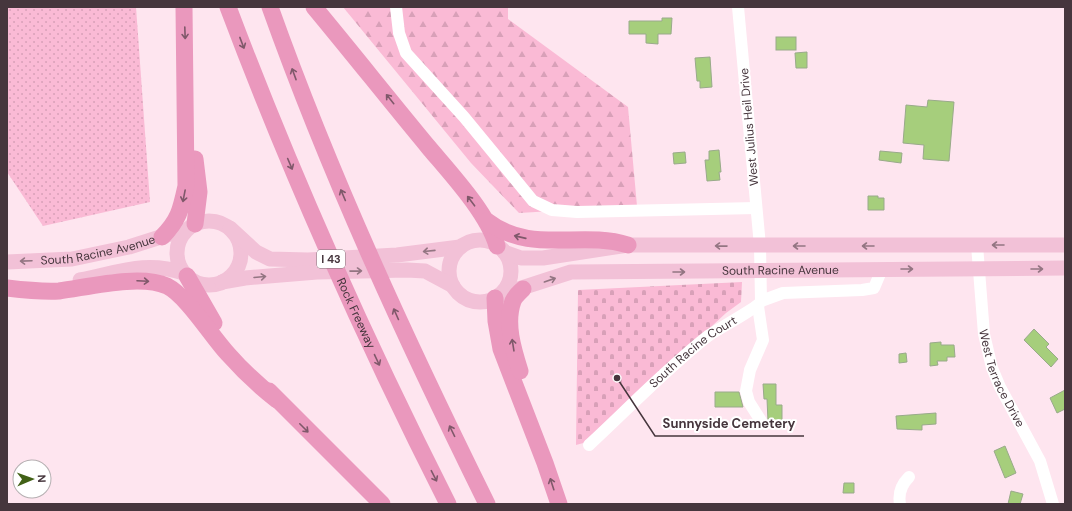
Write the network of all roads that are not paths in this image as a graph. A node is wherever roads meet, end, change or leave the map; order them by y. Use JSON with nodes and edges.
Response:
{"nodes":[{"id":1,"x":184,"y":7,"type":"edge"},
{"id":2,"x":228,"y":7,"type":"edge"},
{"id":3,"x":270,"y":7,"type":"edge"},
{"id":4,"x":314,"y":7,"type":"edge"},
{"id":5,"x":396,"y":7,"type":"edge"},
{"id":6,"x":738,"y":7,"type":"edge"},
{"id":7,"x":185,"y":59,"type":"junction"},
{"id":8,"x":756,"y":208,"type":"junction"},
{"id":9,"x":485,"y":220,"type":"junction"},
{"id":10,"x":191,"y":227,"type":"junction"},
{"id":11,"x":230,"y":228,"type":"junction"},
{"id":12,"x":162,"y":237,"type":"junction"},
{"id":13,"x":628,"y":245,"type":"junction"},
{"id":14,"x":977,"y":245,"type":"junction"},
{"id":15,"x":760,"y":246,"type":"junction"},
{"id":16,"x":1065,"y":246,"type":"edge"},
{"id":17,"x":460,"y":248,"type":"junction"},
{"id":18,"x":501,"y":249,"type":"junction"},
{"id":19,"x":7,"y":262,"type":"edge"},
{"id":20,"x":1065,"y":268,"type":"edge"},
{"id":21,"x":882,"y":269,"type":"junction"},
{"id":22,"x":979,"y":269,"type":"junction"},
{"id":23,"x":761,"y":270,"type":"junction"},
{"id":24,"x":185,"y":274,"type":"junction"},
{"id":25,"x":222,"y":282,"type":"junction"},
{"id":26,"x":453,"y":286,"type":"junction"},
{"id":27,"x":7,"y":287,"type":"edge"},
{"id":28,"x":523,"y":289,"type":"junction"},
{"id":29,"x":497,"y":297,"type":"junction"},
{"id":30,"x":760,"y":303,"type":"junction"},
{"id":31,"x":277,"y":400,"type":"junction"},
{"id":32,"x":761,"y":421,"type":"dead end"},
{"id":33,"x":589,"y":445,"type":"dead end"},
{"id":34,"x":545,"y":463,"type":"junction"},
{"id":35,"x":909,"y":476,"type":"dead end"},
{"id":36,"x":382,"y":504,"type":"edge"},
{"id":37,"x":448,"y":504,"type":"edge"},
{"id":38,"x":487,"y":504,"type":"edge"},
{"id":39,"x":559,"y":504,"type":"edge"},
{"id":40,"x":900,"y":504,"type":"edge"},
{"id":41,"x":1053,"y":504,"type":"edge"}],
"edges":[{"from":1,"to":7,"type":"highway","one_way":true},
{"from":2,"to":37,"type":"highway","name":"Rock Freeway","number":"I 43","one_way":true},
{"from":38,"to":3,"type":"highway","one_way":true},
{"from":9,"to":4,"type":"highway","one_way":true},
{"from":5,"to":8,"type":"street"},
{"from":6,"to":8,"type":"street","name":"West Julius Heil Drive"},
{"from":7,"to":10,"type":"highway"},
{"from":7,"to":12,"type":"highway","one_way":true},
{"from":8,"to":15,"type":"street","name":"West Julius Heil Drive"},
{"from":13,"to":9,"type":"highway","one_way":true},
{"from":9,"to":18,"type":"highway"},
{"from":10,"to":11,"type":"main road"},
{"from":10,"to":12,"type":"main road","name":"South Racine Avenue"},
{"from":10,"to":24,"type":"main road"},
{"from":17,"to":11,"type":"main road","one_way":true},
{"from":11,"to":25,"type":"main road"},
{"from":12,"to":19,"type":"main road","name":"South Racine Avenue","one_way":true},
{"from":15,"to":13,"type":"main road","name":"South Racine Avenue","one_way":true},
{"from":13,"to":18,"type":"main road","name":"South Racine Avenue"},
{"from":14,"to":15,"type":"main road","name":"South Racine Avenue","one_way":true},
{"from":16,"to":14,"type":"main road","name":"South Racine Avenue","one_way":true},
{"from":14,"to":22,"type":"street","name":"West Terrace Drive"},
{"from":15,"to":23,"type":"street"},
{"from":17,"to":18,"type":"main road"},
{"from":17,"to":26,"type":"main road"},
{"from":18,"to":29,"type":"main road"},
{"from":22,"to":20,"type":"main road","name":"South Racine Avenue","one_way":true},
{"from":21,"to":22,"type":"main road","name":"South Racine Avenue","one_way":true},
{"from":21,"to":23,"type":"main road","name":"South Racine Avenue"},
{"from":21,"to":30,"type":"street","name":"South Racine Court"},
{"from":22,"to":41,"type":"street","name":"West Terrace Drive"},
{"from":28,"to":23,"type":"main road","name":"South Racine Avenue","one_way":true},
{"from":23,"to":30,"type":"street"},
{"from":24,"to":25,"type":"main road"},
{"from":24,"to":27,"type":"main road","name":"South Racine Avenue"},
{"from":24,"to":31,"type":"highway"},
{"from":25,"to":26,"type":"main road","one_way":true},
{"from":26,"to":29,"type":"main road"},
{"from":27,"to":31,"type":"highway","one_way":true},
{"from":28,"to":29,"type":"main road","name":"South Racine Avenue"},
{"from":34,"to":28,"type":"highway","one_way":true},
{"from":29,"to":34,"type":"highway"},
{"from":30,"to":32,"type":"street"},
{"from":30,"to":33,"type":"street","name":"South Racine Court"},
{"from":31,"to":36,"type":"highway","one_way":true},
{"from":39,"to":34,"type":"highway","one_way":true},
{"from":35,"to":40,"type":"street"}]}
